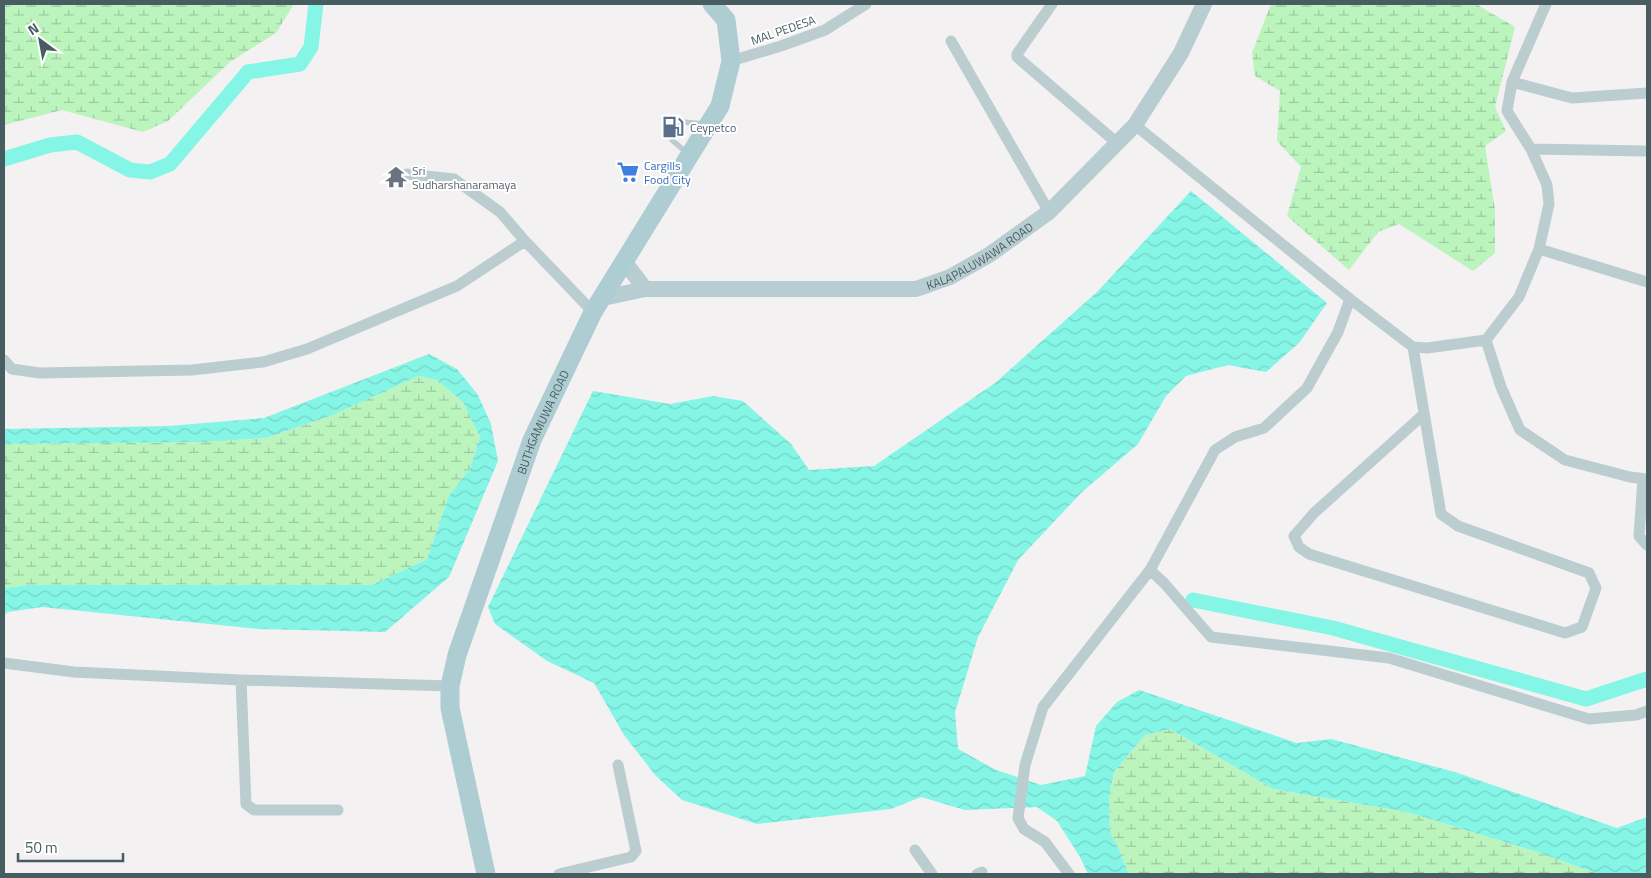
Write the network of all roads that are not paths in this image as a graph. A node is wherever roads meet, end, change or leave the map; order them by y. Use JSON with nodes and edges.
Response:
{"nodes":[{"id":1,"x":712,"y":4,"type":"edge"},
{"id":2,"x":866,"y":4,"type":"edge"},
{"id":3,"x":1052,"y":4,"type":"edge"},
{"id":4,"x":1204,"y":4,"type":"edge"},
{"id":5,"x":1546,"y":4,"type":"edge"},
{"id":6,"x":951,"y":41,"type":"dead end"},
{"id":7,"x":731,"y":61,"type":"junction"},
{"id":8,"x":1512,"y":82,"type":"junction"},
{"id":9,"x":1647,"y":93,"type":"edge"},
{"id":10,"x":709,"y":124,"type":"junction"},
{"id":11,"x":1135,"y":125,"type":"junction"},
{"id":12,"x":1117,"y":143,"type":"junction"},
{"id":13,"x":1531,"y":149,"type":"junction"},
{"id":14,"x":1647,"y":151,"type":"edge"},
{"id":15,"x":689,"y":156,"type":"junction"},
{"id":16,"x":407,"y":174,"type":"dead end"},
{"id":17,"x":1049,"y":212,"type":"junction"},
{"id":18,"x":525,"y":241,"type":"junction"},
{"id":19,"x":1539,"y":249,"type":"junction"},
{"id":20,"x":624,"y":260,"type":"junction"},
{"id":21,"x":1647,"y":282,"type":"edge"},
{"id":22,"x":645,"y":289,"type":"junction"},
{"id":23,"x":1350,"y":299,"type":"junction"},
{"id":24,"x":598,"y":305,"type":"junction"},
{"id":25,"x":1486,"y":340,"type":"junction"},
{"id":26,"x":1413,"y":348,"type":"junction"},
{"id":27,"x":4,"y":360,"type":"edge"},
{"id":28,"x":1424,"y":414,"type":"junction"},
{"id":29,"x":1645,"y":479,"type":"edge"},
{"id":30,"x":1647,"y":545,"type":"edge"},
{"id":31,"x":1150,"y":570,"type":"junction"},
{"id":32,"x":4,"y":663,"type":"edge"},
{"id":33,"x":240,"y":680,"type":"junction"},
{"id":34,"x":450,"y":686,"type":"junction"},
{"id":35,"x":1647,"y":711,"type":"edge"},
{"id":36,"x":618,"y":765,"type":"dead end"},
{"id":37,"x":338,"y":810,"type":"dead end"},
{"id":38,"x":915,"y":850,"type":"dead end"},
{"id":39,"x":486,"y":874,"type":"edge"},
{"id":40,"x":559,"y":874,"type":"edge"},
{"id":41,"x":932,"y":874,"type":"edge"},
{"id":42,"x":1069,"y":874,"type":"edge"}],
"edges":[{"from":1,"to":7,"type":"main road","name":"BUTHGAMUWA ROAD"},
{"from":2,"to":7,"type":"street","name":"MAL PEDESA"},
{"from":3,"to":12,"type":"street"},
{"from":4,"to":11,"type":"street","name":"KALAPALUWAWA ROAD"},
{"from":5,"to":8,"type":"street"},
{"from":6,"to":17,"type":"street"},
{"from":7,"to":10,"type":"main road","name":"BUTHGAMUWA ROAD"},
{"from":8,"to":9,"type":"street"},
{"from":8,"to":13,"type":"street"},
{"from":10,"to":15,"type":"main road","name":"BUTHGAMUWA ROAD"},
{"from":10,"to":15,"type":"lane"},
{"from":11,"to":12,"type":"street","name":"KALAPALUWAWA ROAD"},
{"from":11,"to":23,"type":"street"},
{"from":12,"to":17,"type":"street","name":"KALAPALUWAWA ROAD"},
{"from":13,"to":14,"type":"street"},
{"from":13,"to":19,"type":"street"},
{"from":15,"to":20,"type":"main road","name":"BUTHGAMUWA ROAD"},
{"from":16,"to":18,"type":"street"},
{"from":17,"to":22,"type":"street","name":"KALAPALUWAWA ROAD"},
{"from":18,"to":24,"type":"street"},
{"from":18,"to":27,"type":"street"},
{"from":19,"to":21,"type":"street"},
{"from":19,"to":25,"type":"street"},
{"from":20,"to":22,"type":"street"},
{"from":20,"to":24,"type":"main road","name":"BUTHGAMUWA ROAD"},
{"from":22,"to":24,"type":"street","name":"KALAPALUWAWA ROAD"},
{"from":23,"to":26,"type":"street"},
{"from":23,"to":31,"type":"street"},
{"from":24,"to":34,"type":"main road","name":"BUTHGAMUWA ROAD"},
{"from":25,"to":26,"type":"street"},
{"from":25,"to":29,"type":"street"},
{"from":26,"to":28,"type":"street"},
{"from":28,"to":28,"type":"street"},
{"from":29,"to":30,"type":"street"},
{"from":31,"to":35,"type":"street"},
{"from":31,"to":42,"type":"street"},
{"from":32,"to":33,"type":"street"},
{"from":33,"to":34,"type":"street"},
{"from":33,"to":37,"type":"street"},
{"from":34,"to":39,"type":"main road","name":"BUTHGAMUWA ROAD"},
{"from":36,"to":40,"type":"street"},
{"from":38,"to":41,"type":"street"}]}
